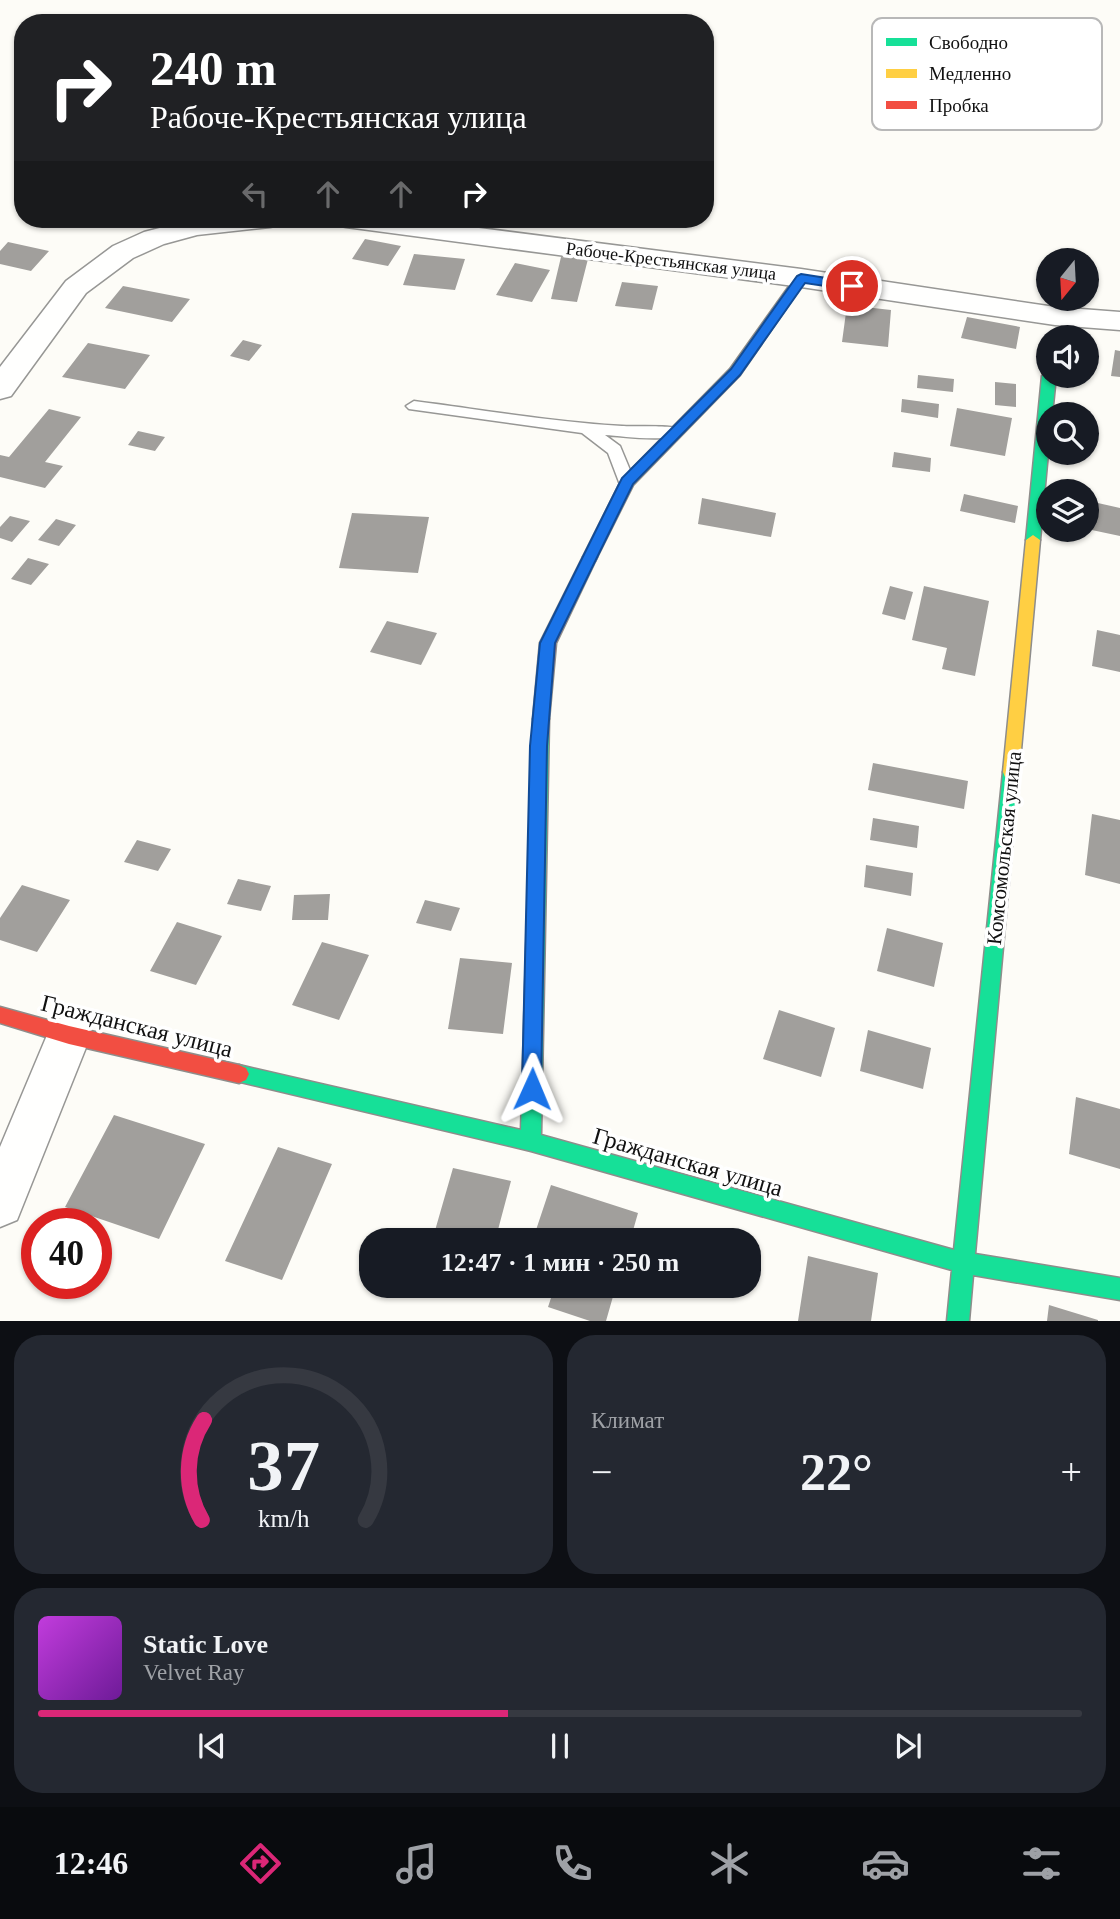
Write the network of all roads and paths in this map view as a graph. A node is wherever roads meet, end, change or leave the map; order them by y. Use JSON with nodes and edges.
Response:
{"nodes":[{"id":1,"x":191,"y":228,"type":"edge"},
{"id":2,"x":415,"y":228,"type":"edge"},
{"id":3,"x":801,"y":278,"type":"junction"},
{"id":4,"x":1120,"y":321,"type":"edge"},
{"id":5,"x":1044,"y":325,"type":"edge"},
{"id":6,"x":1076,"y":325,"type":"edge"},
{"id":7,"x":0,"y":388,"type":"edge"},
{"id":8,"x":1048,"y":388,"type":"edge"},
{"id":9,"x":414,"y":406,"type":"dead end"},
{"id":10,"x":586,"y":429,"type":"junction"},
{"id":11,"x":677,"y":431,"type":"junction"},
{"id":12,"x":627,"y":482,"type":"junction"},
{"id":13,"x":0,"y":1015,"type":"edge"},
{"id":14,"x":69,"y":1035,"type":"junction"},
{"id":15,"x":531,"y":1142,"type":"junction"},
{"id":16,"x":0,"y":1204,"type":"edge"},
{"id":17,"x":964,"y":1263,"type":"junction"},
{"id":18,"x":1120,"y":1289,"type":"edge"},
{"id":19,"x":958,"y":1321,"type":"edge"}],
"edges":[{"from":1,"to":7,"type":"street"},
{"from":2,"to":3,"type":"street","name":"Рабоче-Крестьянская улица"},
{"from":3,"to":5,"type":"street","name":"Рабоче-Крестьянская улица"},
{"from":3,"to":11,"type":"street"},
{"from":4,"to":6,"type":"street","name":"Рабоче-Крестьянская улица"},
{"from":8,"to":17,"type":"street","name":"Комсомольская улица"},
{"from":9,"to":10,"type":"lane"},
{"from":10,"to":11,"type":"lane"},
{"from":10,"to":12,"type":"lane"},
{"from":11,"to":12,"type":"street"},
{"from":12,"to":15,"type":"street"},
{"from":13,"to":14,"type":"street","name":"Гражданская улица"},
{"from":14,"to":15,"type":"street","name":"Гражданская улица"},
{"from":14,"to":16,"type":"street"},
{"from":15,"to":17,"type":"street","name":"Гражданская улица"},
{"from":17,"to":18,"type":"street","name":"Гражданская улица"},
{"from":17,"to":19,"type":"street","name":"Комсомольская улица"}]}
